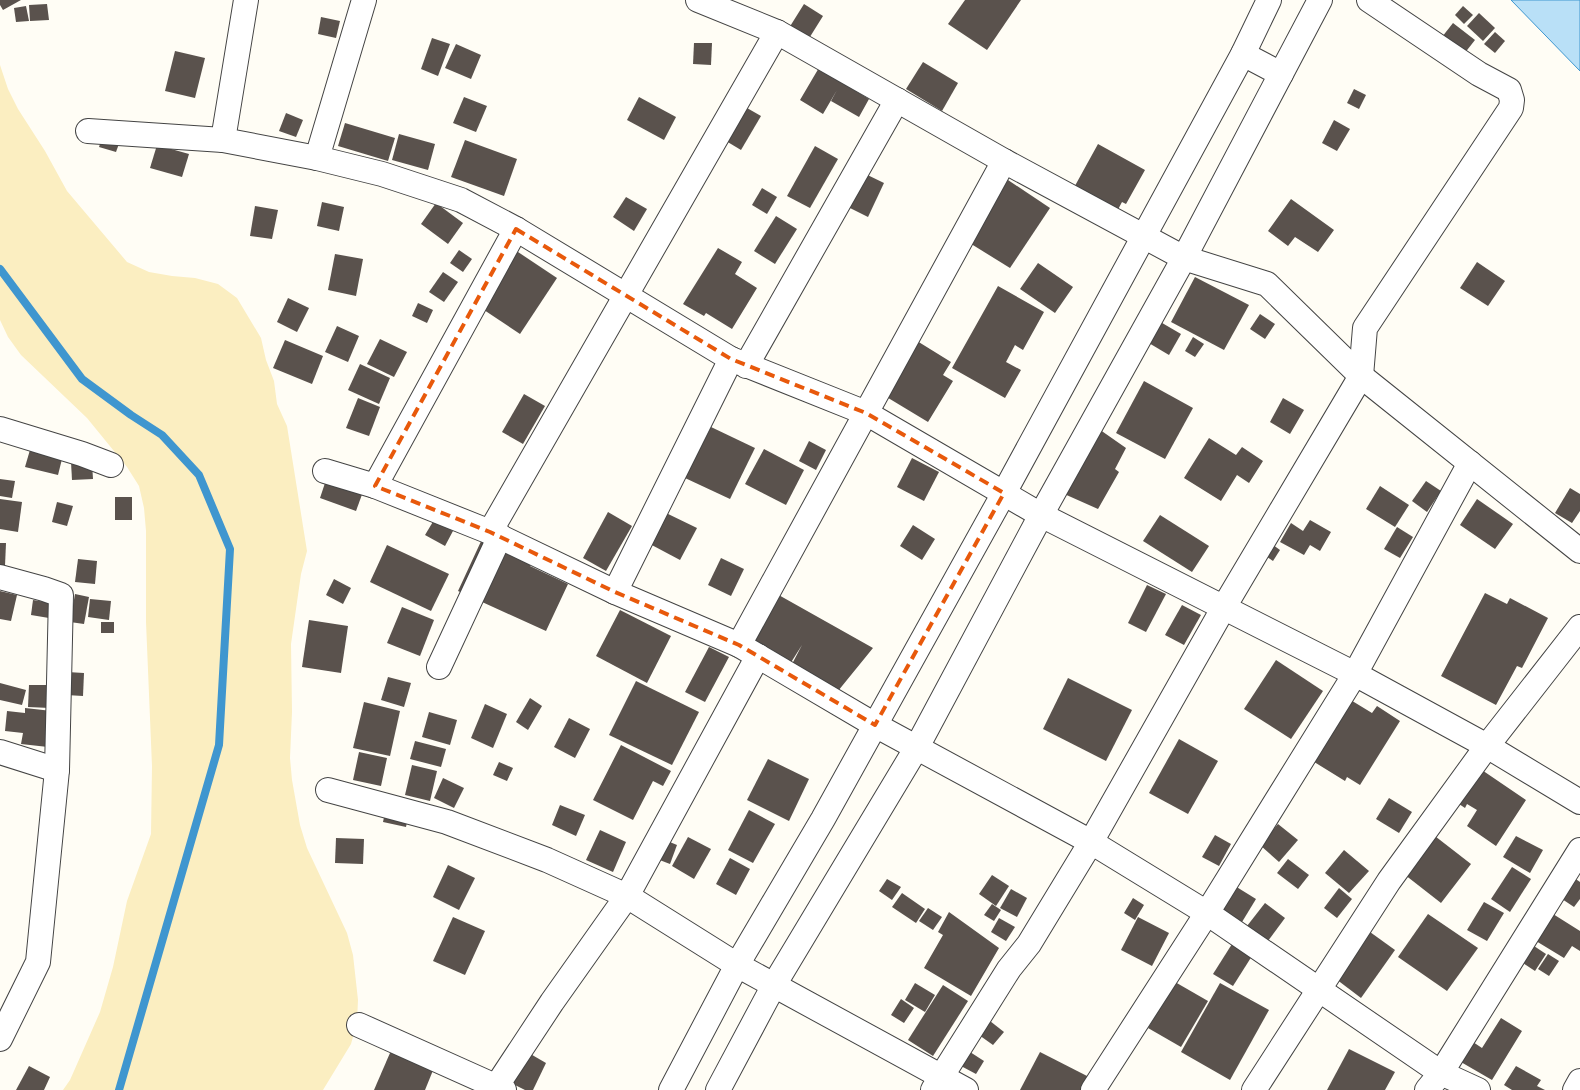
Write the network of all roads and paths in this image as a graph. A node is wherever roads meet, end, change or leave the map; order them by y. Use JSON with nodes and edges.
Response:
{"nodes":[{"id":1,"x":246,"y":0,"type":"edge"},
{"id":2,"x":364,"y":0,"type":"edge"},
{"id":3,"x":698,"y":0,"type":"edge"},
{"id":4,"x":1268,"y":0,"type":"edge"},
{"id":5,"x":1320,"y":0,"type":"edge"},
{"id":6,"x":1369,"y":0,"type":"edge"},
{"id":7,"x":777,"y":32,"type":"junction"},
{"id":8,"x":1243,"y":54,"type":"junction"},
{"id":9,"x":1281,"y":74,"type":"junction"},
{"id":10,"x":897,"y":100,"type":"junction"},
{"id":11,"x":88,"y":131,"type":"dead end"},
{"id":12,"x":223,"y":140,"type":"junction"},
{"id":13,"x":317,"y":158,"type":"junction"},
{"id":14,"x":1004,"y":161,"type":"junction"},
{"id":15,"x":516,"y":229,"type":"junction"},
{"id":16,"x":1143,"y":236,"type":"junction"},
{"id":17,"x":1184,"y":258,"type":"junction"},
{"id":18,"x":626,"y":295,"type":"junction"},
{"id":19,"x":738,"y":363,"type":"junction"},
{"id":20,"x":1361,"y":376,"type":"junction"},
{"id":21,"x":866,"y":412,"type":"junction"},
{"id":22,"x":0,"y":429,"type":"edge"},
{"id":23,"x":1470,"y":463,"type":"junction"},
{"id":24,"x":111,"y":465,"type":"dead end"},
{"id":25,"x":326,"y":471,"type":"dead end"},
{"id":26,"x":375,"y":486,"type":"junction"},
{"id":27,"x":1004,"y":493,"type":"junction"},
{"id":28,"x":1041,"y":515,"type":"junction"},
{"id":29,"x":495,"y":534,"type":"junction"},
{"id":30,"x":1580,"y":551,"type":"edge"},
{"id":31,"x":0,"y":577,"type":"edge"},
{"id":32,"x":615,"y":592,"type":"junction"},
{"id":33,"x":1224,"y":607,"type":"junction"},
{"id":34,"x":1580,"y":627,"type":"edge"},
{"id":35,"x":749,"y":650,"type":"junction"},
{"id":36,"x":439,"y":667,"type":"dead end"},
{"id":37,"x":1355,"y":674,"type":"junction"},
{"id":38,"x":875,"y":725,"type":"junction"},
{"id":39,"x":1487,"y":746,"type":"junction"},
{"id":40,"x":917,"y":747,"type":"junction"},
{"id":41,"x":0,"y":752,"type":"edge"},
{"id":42,"x":57,"y":770,"type":"junction"},
{"id":43,"x":328,"y":790,"type":"dead end"},
{"id":44,"x":1580,"y":802,"type":"edge"},
{"id":45,"x":1092,"y":842,"type":"junction"},
{"id":46,"x":1580,"y":850,"type":"edge"},
{"id":47,"x":627,"y":896,"type":"junction"},
{"id":48,"x":1207,"y":913,"type":"junction"},
{"id":49,"x":737,"y":965,"type":"junction"},
{"id":50,"x":774,"y":985,"type":"junction"},
{"id":51,"x":1319,"y":990,"type":"junction"},
{"id":52,"x":359,"y":1025,"type":"dead end"},
{"id":53,"x":0,"y":1039,"type":"edge"},
{"id":54,"x":1580,"y":1081,"type":"edge"},
{"id":55,"x":1434,"y":1082,"type":"edge"},
{"id":56,"x":937,"y":1083,"type":"edge"},
{"id":57,"x":498,"y":1089,"type":"edge"},
{"id":58,"x":671,"y":1090,"type":"edge"},
{"id":59,"x":718,"y":1090,"type":"edge"},
{"id":60,"x":966,"y":1090,"type":"edge"},
{"id":61,"x":1093,"y":1090,"type":"edge"},
{"id":62,"x":1254,"y":1090,"type":"edge"},
{"id":63,"x":1478,"y":1090,"type":"edge"},
{"id":64,"x":1575,"y":1090,"type":"edge"}],
"edges":[{"from":1,"to":12,"type":"street"},
{"from":2,"to":13,"type":"street"},
{"from":3,"to":7,"type":"street"},
{"from":4,"to":8,"type":"street"},
{"from":5,"to":9,"type":"street"},
{"from":6,"to":20,"type":"street"},
{"from":7,"to":10,"type":"street"},
{"from":7,"to":18,"type":"street"},
{"from":8,"to":9,"type":"street"},
{"from":8,"to":16,"type":"street"},
{"from":9,"to":17,"type":"street"},
{"from":10,"to":14,"type":"street"},
{"from":10,"to":19,"type":"street"},
{"from":11,"to":12,"type":"street"},
{"from":12,"to":13,"type":"street"},
{"from":13,"to":15,"type":"street"},
{"from":14,"to":16,"type":"street"},
{"from":14,"to":21,"type":"street"},
{"from":15,"to":18,"type":"street"},
{"from":15,"to":26,"type":"street"},
{"from":16,"to":17,"type":"street"},
{"from":16,"to":27,"type":"street"},
{"from":17,"to":20,"type":"street"},
{"from":17,"to":28,"type":"street"},
{"from":18,"to":19,"type":"street"},
{"from":18,"to":29,"type":"street"},
{"from":19,"to":21,"type":"street"},
{"from":19,"to":32,"type":"street"},
{"from":20,"to":23,"type":"street"},
{"from":20,"to":33,"type":"street"},
{"from":21,"to":27,"type":"street"},
{"from":21,"to":35,"type":"street"},
{"from":22,"to":24,"type":"street"},
{"from":23,"to":30,"type":"street"},
{"from":23,"to":37,"type":"street"},
{"from":25,"to":26,"type":"street"},
{"from":26,"to":29,"type":"street"},
{"from":27,"to":28,"type":"street"},
{"from":27,"to":38,"type":"street"},
{"from":28,"to":33,"type":"street"},
{"from":28,"to":40,"type":"street"},
{"from":29,"to":32,"type":"street"},
{"from":29,"to":36,"type":"street"},
{"from":31,"to":42,"type":"street"},
{"from":32,"to":35,"type":"street"},
{"from":33,"to":37,"type":"street"},
{"from":33,"to":45,"type":"street"},
{"from":34,"to":39,"type":"street"},
{"from":35,"to":38,"type":"street"},
{"from":35,"to":47,"type":"street"},
{"from":37,"to":39,"type":"street"},
{"from":37,"to":48,"type":"street"},
{"from":38,"to":40,"type":"street"},
{"from":38,"to":49,"type":"street"},
{"from":39,"to":44,"type":"street"},
{"from":39,"to":51,"type":"street"},
{"from":40,"to":45,"type":"street"},
{"from":40,"to":50,"type":"street"},
{"from":41,"to":42,"type":"street"},
{"from":42,"to":53,"type":"street"},
{"from":43,"to":47,"type":"street"},
{"from":45,"to":48,"type":"street"},
{"from":45,"to":56,"type":"street"},
{"from":46,"to":55,"type":"street"},
{"from":47,"to":49,"type":"street"},
{"from":47,"to":57,"type":"street"},
{"from":48,"to":51,"type":"street"},
{"from":48,"to":61,"type":"street"},
{"from":49,"to":50,"type":"street"},
{"from":49,"to":58,"type":"street"},
{"from":50,"to":56,"type":"street"},
{"from":50,"to":59,"type":"street"},
{"from":51,"to":55,"type":"street"},
{"from":51,"to":62,"type":"street"},
{"from":52,"to":57,"type":"street"},
{"from":54,"to":64,"type":"street"},
{"from":55,"to":63,"type":"street"},
{"from":56,"to":60,"type":"street"}]}
